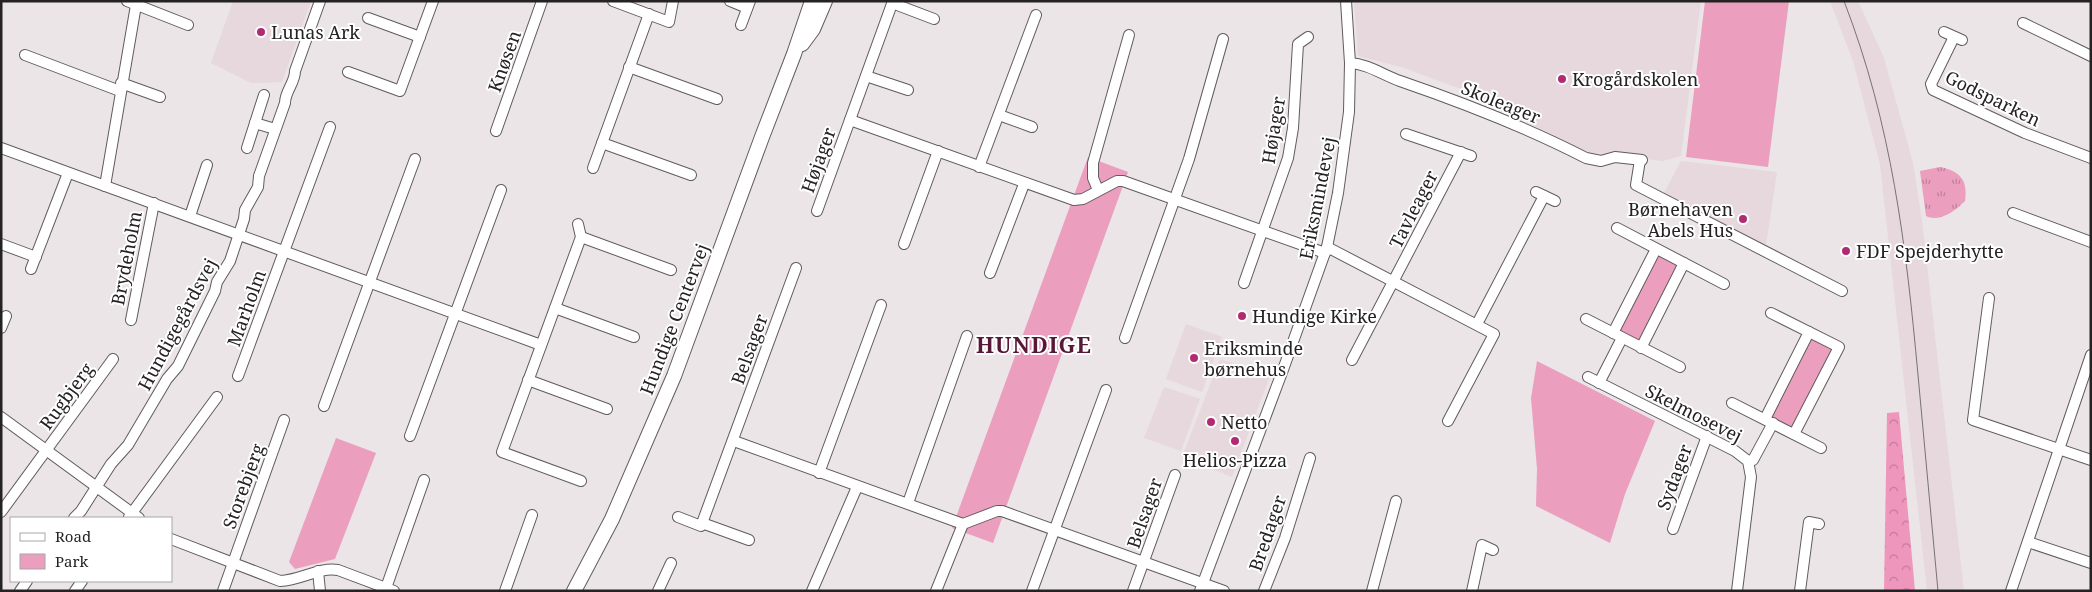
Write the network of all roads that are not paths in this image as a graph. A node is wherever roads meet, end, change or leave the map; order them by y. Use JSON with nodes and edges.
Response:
{"nodes":[{"id":1,"x":320,"y":1,"type":"edge"},
{"id":2,"x":433,"y":1,"type":"edge"},
{"id":3,"x":542,"y":1,"type":"edge"},
{"id":4,"x":613,"y":1,"type":"edge"},
{"id":5,"x":673,"y":1,"type":"edge"},
{"id":6,"x":730,"y":1,"type":"edge"},
{"id":7,"x":812,"y":1,"type":"edge"},
{"id":8,"x":825,"y":1,"type":"edge"},
{"id":9,"x":1346,"y":1,"type":"edge"},
{"id":10,"x":893,"y":2,"type":"edge"},
{"id":11,"x":131,"y":3,"type":"edge"},
{"id":12,"x":749,"y":4,"type":"edge"},
{"id":13,"x":649,"y":14,"type":"junction"},
{"id":14,"x":1036,"y":15,"type":"dead end"},
{"id":15,"x":368,"y":18,"type":"dead end"},
{"id":16,"x":934,"y":19,"type":"dead end"},
{"id":17,"x":2023,"y":23,"type":"dead end"},
{"id":18,"x":188,"y":25,"type":"dead end"},
{"id":19,"x":741,"y":25,"type":"dead end"},
{"id":20,"x":1129,"y":35,"type":"dead end"},
{"id":21,"x":420,"y":37,"type":"junction"},
{"id":22,"x":1308,"y":37,"type":"dead end"},
{"id":23,"x":1953,"y":37,"type":"dead end"},
{"id":24,"x":1223,"y":39,"type":"dead end"},
{"id":25,"x":794,"y":54,"type":"junction"},
{"id":26,"x":26,"y":55,"type":"dead end"},
{"id":27,"x":2091,"y":56,"type":"edge"},
{"id":28,"x":1350,"y":64,"type":"junction"},
{"id":29,"x":630,"y":67,"type":"junction"},
{"id":30,"x":348,"y":72,"type":"dead end"},
{"id":31,"x":866,"y":76,"type":"junction"},
{"id":32,"x":120,"y":87,"type":"junction"},
{"id":33,"x":908,"y":90,"type":"dead end"},
{"id":34,"x":264,"y":95,"type":"dead end"},
{"id":35,"x":160,"y":97,"type":"dead end"},
{"id":36,"x":717,"y":99,"type":"dead end"},
{"id":37,"x":998,"y":115,"type":"junction"},
{"id":38,"x":850,"y":120,"type":"junction"},
{"id":39,"x":255,"y":122,"type":"junction"},
{"id":40,"x":330,"y":127,"type":"dead end"},
{"id":41,"x":1032,"y":127,"type":"dead end"},
{"id":42,"x":275,"y":129,"type":"junction"},
{"id":43,"x":496,"y":131,"type":"dead end"},
{"id":44,"x":1406,"y":134,"type":"dead end"},
{"id":45,"x":602,"y":143,"type":"junction"},
{"id":46,"x":1,"y":148,"type":"edge"},
{"id":47,"x":246,"y":148,"type":"dead end"},
{"id":48,"x":938,"y":152,"type":"junction"},
{"id":49,"x":1461,"y":152,"type":"junction"},
{"id":50,"x":1471,"y":156,"type":"dead end"},
{"id":51,"x":2091,"y":158,"type":"edge"},
{"id":52,"x":415,"y":159,"type":"dead end"},
{"id":53,"x":207,"y":165,"type":"dead end"},
{"id":54,"x":979,"y":167,"type":"junction"},
{"id":55,"x":593,"y":168,"type":"dead end"},
{"id":56,"x":68,"y":173,"type":"junction"},
{"id":57,"x":691,"y":176,"type":"dead end"},
{"id":58,"x":1024,"y":184,"type":"junction"},
{"id":59,"x":105,"y":186,"type":"junction"},
{"id":60,"x":501,"y":190,"type":"dead end"},
{"id":61,"x":1098,"y":190,"type":"junction"},
{"id":62,"x":1176,"y":199,"type":"junction"},
{"id":63,"x":1555,"y":201,"type":"dead end"},
{"id":64,"x":154,"y":204,"type":"junction"},
{"id":65,"x":817,"y":211,"type":"dead end"},
{"id":66,"x":2014,"y":213,"type":"dead end"},
{"id":67,"x":190,"y":216,"type":"junction"},
{"id":68,"x":578,"y":224,"type":"dead end"},
{"id":69,"x":1617,"y":228,"type":"dead end"},
{"id":70,"x":1263,"y":231,"type":"junction"},
{"id":71,"x":239,"y":234,"type":"junction"},
{"id":72,"x":581,"y":237,"type":"junction"},
{"id":73,"x":2091,"y":242,"type":"edge"},
{"id":74,"x":1,"y":244,"type":"edge"},
{"id":75,"x":904,"y":244,"type":"dead end"},
{"id":76,"x":1656,"y":249,"type":"junction"},
{"id":77,"x":284,"y":250,"type":"junction"},
{"id":78,"x":1326,"y":250,"type":"junction"},
{"id":79,"x":36,"y":257,"type":"junction"},
{"id":80,"x":1684,"y":263,"type":"junction"},
{"id":81,"x":796,"y":268,"type":"dead end"},
{"id":82,"x":31,"y":269,"type":"dead end"},
{"id":83,"x":671,"y":270,"type":"dead end"},
{"id":84,"x":990,"y":273,"type":"dead end"},
{"id":85,"x":1394,"y":281,"type":"junction"},
{"id":86,"x":370,"y":282,"type":"junction"},
{"id":87,"x":1244,"y":283,"type":"dead end"},
{"id":88,"x":1724,"y":284,"type":"dead end"},
{"id":89,"x":1842,"y":291,"type":"dead end"},
{"id":90,"x":1989,"y":298,"type":"dead end"},
{"id":91,"x":881,"y":305,"type":"dead end"},
{"id":92,"x":555,"y":308,"type":"junction"},
{"id":93,"x":455,"y":313,"type":"junction"},
{"id":94,"x":1771,"y":313,"type":"dead end"},
{"id":95,"x":6,"y":316,"type":"dead end"},
{"id":96,"x":1586,"y":319,"type":"dead end"},
{"id":97,"x":131,"y":320,"type":"dead end"},
{"id":98,"x":1476,"y":324,"type":"junction"},
{"id":99,"x":1,"y":328,"type":"edge"},
{"id":100,"x":1809,"y":332,"type":"junction"},
{"id":101,"x":1617,"y":335,"type":"junction"},
{"id":102,"x":967,"y":336,"type":"dead end"},
{"id":103,"x":634,"y":337,"type":"dead end"},
{"id":104,"x":1125,"y":338,"type":"dead end"},
{"id":105,"x":541,"y":345,"type":"junction"},
{"id":106,"x":1642,"y":348,"type":"junction"},
{"id":107,"x":2091,"y":355,"type":"edge"},
{"id":108,"x":113,"y":359,"type":"dead end"},
{"id":109,"x":1352,"y":360,"type":"dead end"},
{"id":110,"x":1680,"y":367,"type":"dead end"},
{"id":111,"x":238,"y":376,"type":"dead end"},
{"id":112,"x":1588,"y":377,"type":"dead end"},
{"id":113,"x":528,"y":380,"type":"junction"},
{"id":114,"x":1599,"y":383,"type":"junction"},
{"id":115,"x":1106,"y":390,"type":"dead end"},
{"id":116,"x":217,"y":397,"type":"dead end"},
{"id":117,"x":1732,"y":403,"type":"dead end"},
{"id":118,"x":324,"y":406,"type":"dead end"},
{"id":119,"x":607,"y":409,"type":"dead end"},
{"id":120,"x":1,"y":417,"type":"edge"},
{"id":121,"x":284,"y":420,"type":"dead end"},
{"id":122,"x":1448,"y":421,"type":"dead end"},
{"id":123,"x":1769,"y":421,"type":"junction"},
{"id":124,"x":1794,"y":434,"type":"junction"},
{"id":125,"x":410,"y":436,"type":"dead end"},
{"id":126,"x":1707,"y":436,"type":"junction"},
{"id":127,"x":734,"y":441,"type":"junction"},
{"id":128,"x":1821,"y":448,"type":"dead end"},
{"id":129,"x":2058,"y":450,"type":"junction"},
{"id":130,"x":46,"y":451,"type":"junction"},
{"id":131,"x":1310,"y":458,"type":"dead end"},
{"id":132,"x":2091,"y":460,"type":"edge"},
{"id":133,"x":1748,"y":461,"type":"junction"},
{"id":134,"x":820,"y":473,"type":"junction"},
{"id":135,"x":1174,"y":475,"type":"dead end"},
{"id":136,"x":424,"y":480,"type":"dead end"},
{"id":137,"x":581,"y":481,"type":"dead end"},
{"id":138,"x":96,"y":487,"type":"junction"},
{"id":139,"x":857,"y":487,"type":"junction"},
{"id":140,"x":1396,"y":501,"type":"dead end"},
{"id":141,"x":908,"y":503,"type":"junction"},
{"id":142,"x":1,"y":512,"type":"edge"},
{"id":143,"x":532,"y":516,"type":"dead end"},
{"id":144,"x":75,"y":517,"type":"edge"},
{"id":145,"x":133,"y":517,"type":"edge"},
{"id":146,"x":678,"y":517,"type":"dead end"},
{"id":147,"x":702,"y":523,"type":"junction"},
{"id":148,"x":963,"y":524,"type":"junction"},
{"id":149,"x":1819,"y":524,"type":"dead end"},
{"id":150,"x":1054,"y":529,"type":"junction"},
{"id":151,"x":1673,"y":529,"type":"dead end"},
{"id":152,"x":172,"y":539,"type":"edge"},
{"id":153,"x":749,"y":540,"type":"dead end"},
{"id":154,"x":2028,"y":542,"type":"junction"},
{"id":155,"x":1493,"y":550,"type":"dead end"},
{"id":156,"x":1144,"y":562,"type":"junction"},
{"id":157,"x":233,"y":563,"type":"junction"},
{"id":158,"x":671,"y":563,"type":"dead end"},
{"id":159,"x":2091,"y":563,"type":"edge"},
{"id":160,"x":318,"y":571,"type":"junction"},
{"id":161,"x":1202,"y":587,"type":"edge"},
{"id":162,"x":390,"y":589,"type":"edge"},
{"id":163,"x":223,"y":591,"type":"edge"},
{"id":164,"x":320,"y":591,"type":"edge"},
{"id":165,"x":505,"y":591,"type":"edge"},
{"id":166,"x":574,"y":591,"type":"edge"},
{"id":167,"x":658,"y":591,"type":"edge"},
{"id":168,"x":812,"y":591,"type":"edge"},
{"id":169,"x":936,"y":591,"type":"edge"},
{"id":170,"x":1032,"y":591,"type":"edge"},
{"id":171,"x":1133,"y":591,"type":"edge"},
{"id":172,"x":1224,"y":591,"type":"edge"},
{"id":173,"x":1264,"y":591,"type":"edge"},
{"id":174,"x":1372,"y":591,"type":"edge"},
{"id":175,"x":1472,"y":591,"type":"edge"},
{"id":176,"x":1737,"y":591,"type":"edge"},
{"id":177,"x":1800,"y":591,"type":"edge"},
{"id":178,"x":2011,"y":591,"type":"edge"}],
"edges":[{"from":1,"to":42,"type":"street","name":"Hundigegårdsvej"},
{"from":2,"to":21,"type":"street"},
{"from":3,"to":43,"type":"street","name":"Knøsen"},
{"from":4,"to":13,"type":"street"},
{"from":5,"to":13,"type":"street"},
{"from":6,"to":12,"type":"street"},
{"from":7,"to":25,"type":"street","name":"Hundige Centervej"},
{"from":8,"to":25,"type":"street","name":"Hundige Centervej"},
{"from":9,"to":28,"type":"street","name":"Eriksmindevej"},
{"from":10,"to":16,"type":"street","name":"Højager"},
{"from":10,"to":31,"type":"street","name":"Højager"},
{"from":11,"to":18,"type":"street"},
{"from":11,"to":32,"type":"street"},
{"from":12,"to":19,"type":"street"},
{"from":13,"to":29,"type":"street"},
{"from":14,"to":37,"type":"street"},
{"from":15,"to":21,"type":"street"},
{"from":17,"to":27,"type":"street"},
{"from":20,"to":61,"type":"street"},
{"from":21,"to":30,"type":"street"},
{"from":22,"to":70,"type":"street","name":"Højager"},
{"from":23,"to":51,"type":"street","name":"Godsparken"},
{"from":24,"to":62,"type":"street"},
{"from":25,"to":166,"type":"street","name":"Hundige Centervej"},
{"from":26,"to":32,"type":"street"},
{"from":28,"to":78,"type":"street","name":"Eriksmindevej"},
{"from":28,"to":89,"type":"street","name":"Skoleager"},
{"from":29,"to":36,"type":"street"},
{"from":29,"to":45,"type":"street"},
{"from":31,"to":33,"type":"street"},
{"from":31,"to":38,"type":"street","name":"Højager"},
{"from":32,"to":35,"type":"street"},
{"from":32,"to":59,"type":"street"},
{"from":34,"to":39,"type":"street"},
{"from":37,"to":41,"type":"street"},
{"from":37,"to":54,"type":"street"},
{"from":38,"to":48,"type":"street","name":"Højager"},
{"from":38,"to":65,"type":"street","name":"Højager"},
{"from":39,"to":42,"type":"street"},
{"from":39,"to":47,"type":"street"},
{"from":40,"to":77,"type":"street","name":"Marholm"},
{"from":42,"to":71,"type":"street","name":"Hundigegårdsvej"},
{"from":44,"to":49,"type":"street","name":"Tavleager"},
{"from":45,"to":55,"type":"street"},
{"from":45,"to":57,"type":"street"},
{"from":46,"to":56,"type":"street","name":"Brydeholm"},
{"from":48,"to":54,"type":"street","name":"Højager"},
{"from":48,"to":75,"type":"street"},
{"from":49,"to":50,"type":"street","name":"Tavleager"},
{"from":49,"to":85,"type":"street","name":"Tavleager"},
{"from":52,"to":86,"type":"street"},
{"from":53,"to":67,"type":"street"},
{"from":54,"to":58,"type":"street","name":"Højager"},
{"from":56,"to":59,"type":"street","name":"Brydeholm"},
{"from":56,"to":79,"type":"street"},
{"from":58,"to":61,"type":"street","name":"Højager"},
{"from":58,"to":84,"type":"street"},
{"from":59,"to":64,"type":"street","name":"Brydeholm"},
{"from":60,"to":93,"type":"street"},
{"from":61,"to":62,"type":"street","name":"Højager"},
{"from":62,"to":70,"type":"street","name":"Højager"},
{"from":62,"to":104,"type":"street"},
{"from":63,"to":98,"type":"street"},
{"from":64,"to":67,"type":"street","name":"Brydeholm"},
{"from":64,"to":97,"type":"street","name":"Brydeholm"},
{"from":66,"to":73,"type":"street"},
{"from":67,"to":71,"type":"street","name":"Brydeholm"},
{"from":68,"to":72,"type":"street"},
{"from":69,"to":76,"type":"street"},
{"from":70,"to":78,"type":"street","name":"Højager"},
{"from":70,"to":87,"type":"street","name":"Højager"},
{"from":71,"to":77,"type":"street"},
{"from":71,"to":138,"type":"street","name":"Hundigegårdsvej"},
{"from":72,"to":83,"type":"street"},
{"from":72,"to":92,"type":"street"},
{"from":74,"to":79,"type":"street"},
{"from":76,"to":80,"type":"street"},
{"from":76,"to":101,"type":"street"},
{"from":77,"to":86,"type":"street"},
{"from":77,"to":111,"type":"street","name":"Marholm"},
{"from":78,"to":85,"type":"street"},
{"from":78,"to":161,"type":"street","name":"Eriksmindevej"},
{"from":79,"to":82,"type":"street"},
{"from":80,"to":88,"type":"street"},
{"from":80,"to":106,"type":"street"},
{"from":81,"to":127,"type":"street","name":"Belsager"},
{"from":85,"to":98,"type":"street"},
{"from":85,"to":109,"type":"street","name":"Tavleager"},
{"from":86,"to":93,"type":"street"},
{"from":86,"to":118,"type":"street"},
{"from":90,"to":129,"type":"street"},
{"from":91,"to":134,"type":"street"},
{"from":92,"to":103,"type":"street"},
{"from":92,"to":105,"type":"street"},
{"from":93,"to":105,"type":"street"},
{"from":93,"to":125,"type":"street"},
{"from":94,"to":100,"type":"street"},
{"from":95,"to":99,"type":"street"},
{"from":96,"to":101,"type":"street"},
{"from":98,"to":122,"type":"street"},
{"from":100,"to":123,"type":"street"},
{"from":100,"to":124,"type":"street"},
{"from":101,"to":106,"type":"street"},
{"from":101,"to":114,"type":"street"},
{"from":102,"to":141,"type":"street"},
{"from":105,"to":113,"type":"street"},
{"from":106,"to":110,"type":"street"},
{"from":107,"to":129,"type":"street"},
{"from":108,"to":130,"type":"street","name":"Rugbjerg"},
{"from":112,"to":114,"type":"street","name":"Skelmosevej"},
{"from":113,"to":119,"type":"street"},
{"from":113,"to":137,"type":"street"},
{"from":114,"to":126,"type":"street","name":"Skelmosevej"},
{"from":115,"to":150,"type":"street"},
{"from":116,"to":145,"type":"street"},
{"from":117,"to":123,"type":"street"},
{"from":120,"to":130,"type":"street","name":"Rugbjerg"},
{"from":121,"to":157,"type":"street","name":"Storebjerg"},
{"from":123,"to":124,"type":"street"},
{"from":123,"to":133,"type":"street"},
{"from":124,"to":128,"type":"street"},
{"from":126,"to":133,"type":"street","name":"Skelmosevej"},
{"from":126,"to":151,"type":"street","name":"Sydager"},
{"from":127,"to":134,"type":"street"},
{"from":127,"to":147,"type":"street","name":"Belsager"},
{"from":129,"to":132,"type":"street"},
{"from":129,"to":154,"type":"street"},
{"from":130,"to":138,"type":"street","name":"Rugbjerg"},
{"from":130,"to":142,"type":"street","name":"Rugbjerg"},
{"from":131,"to":173,"type":"street","name":"Bredager"},
{"from":133,"to":176,"type":"street","name":"Skelmosevej"},
{"from":134,"to":139,"type":"street"},
{"from":135,"to":156,"type":"street","name":"Belsager"},
{"from":136,"to":162,"type":"street"},
{"from":138,"to":144,"type":"street","name":"Hundigegårdsvej"},
{"from":138,"to":145,"type":"street"},
{"from":139,"to":141,"type":"street"},
{"from":139,"to":168,"type":"street"},
{"from":140,"to":174,"type":"street"},
{"from":141,"to":148,"type":"street"},
{"from":143,"to":165,"type":"street"},
{"from":146,"to":147,"type":"street"},
{"from":147,"to":153,"type":"street"},
{"from":148,"to":150,"type":"street","name":"Belsager"},
{"from":148,"to":169,"type":"street"},
{"from":149,"to":177,"type":"street"},
{"from":150,"to":156,"type":"street","name":"Belsager"},
{"from":150,"to":170,"type":"street"},
{"from":152,"to":157,"type":"street"},
{"from":154,"to":159,"type":"street"},
{"from":154,"to":178,"type":"street"},
{"from":155,"to":175,"type":"street"},
{"from":156,"to":161,"type":"street","name":"Belsager"},
{"from":156,"to":171,"type":"street","name":"Belsager"},
{"from":157,"to":160,"type":"street"},
{"from":157,"to":163,"type":"street","name":"Storebjerg"},
{"from":158,"to":167,"type":"street"},
{"from":160,"to":162,"type":"street"},
{"from":160,"to":164,"type":"street"},
{"from":161,"to":172,"type":"street"}]}
